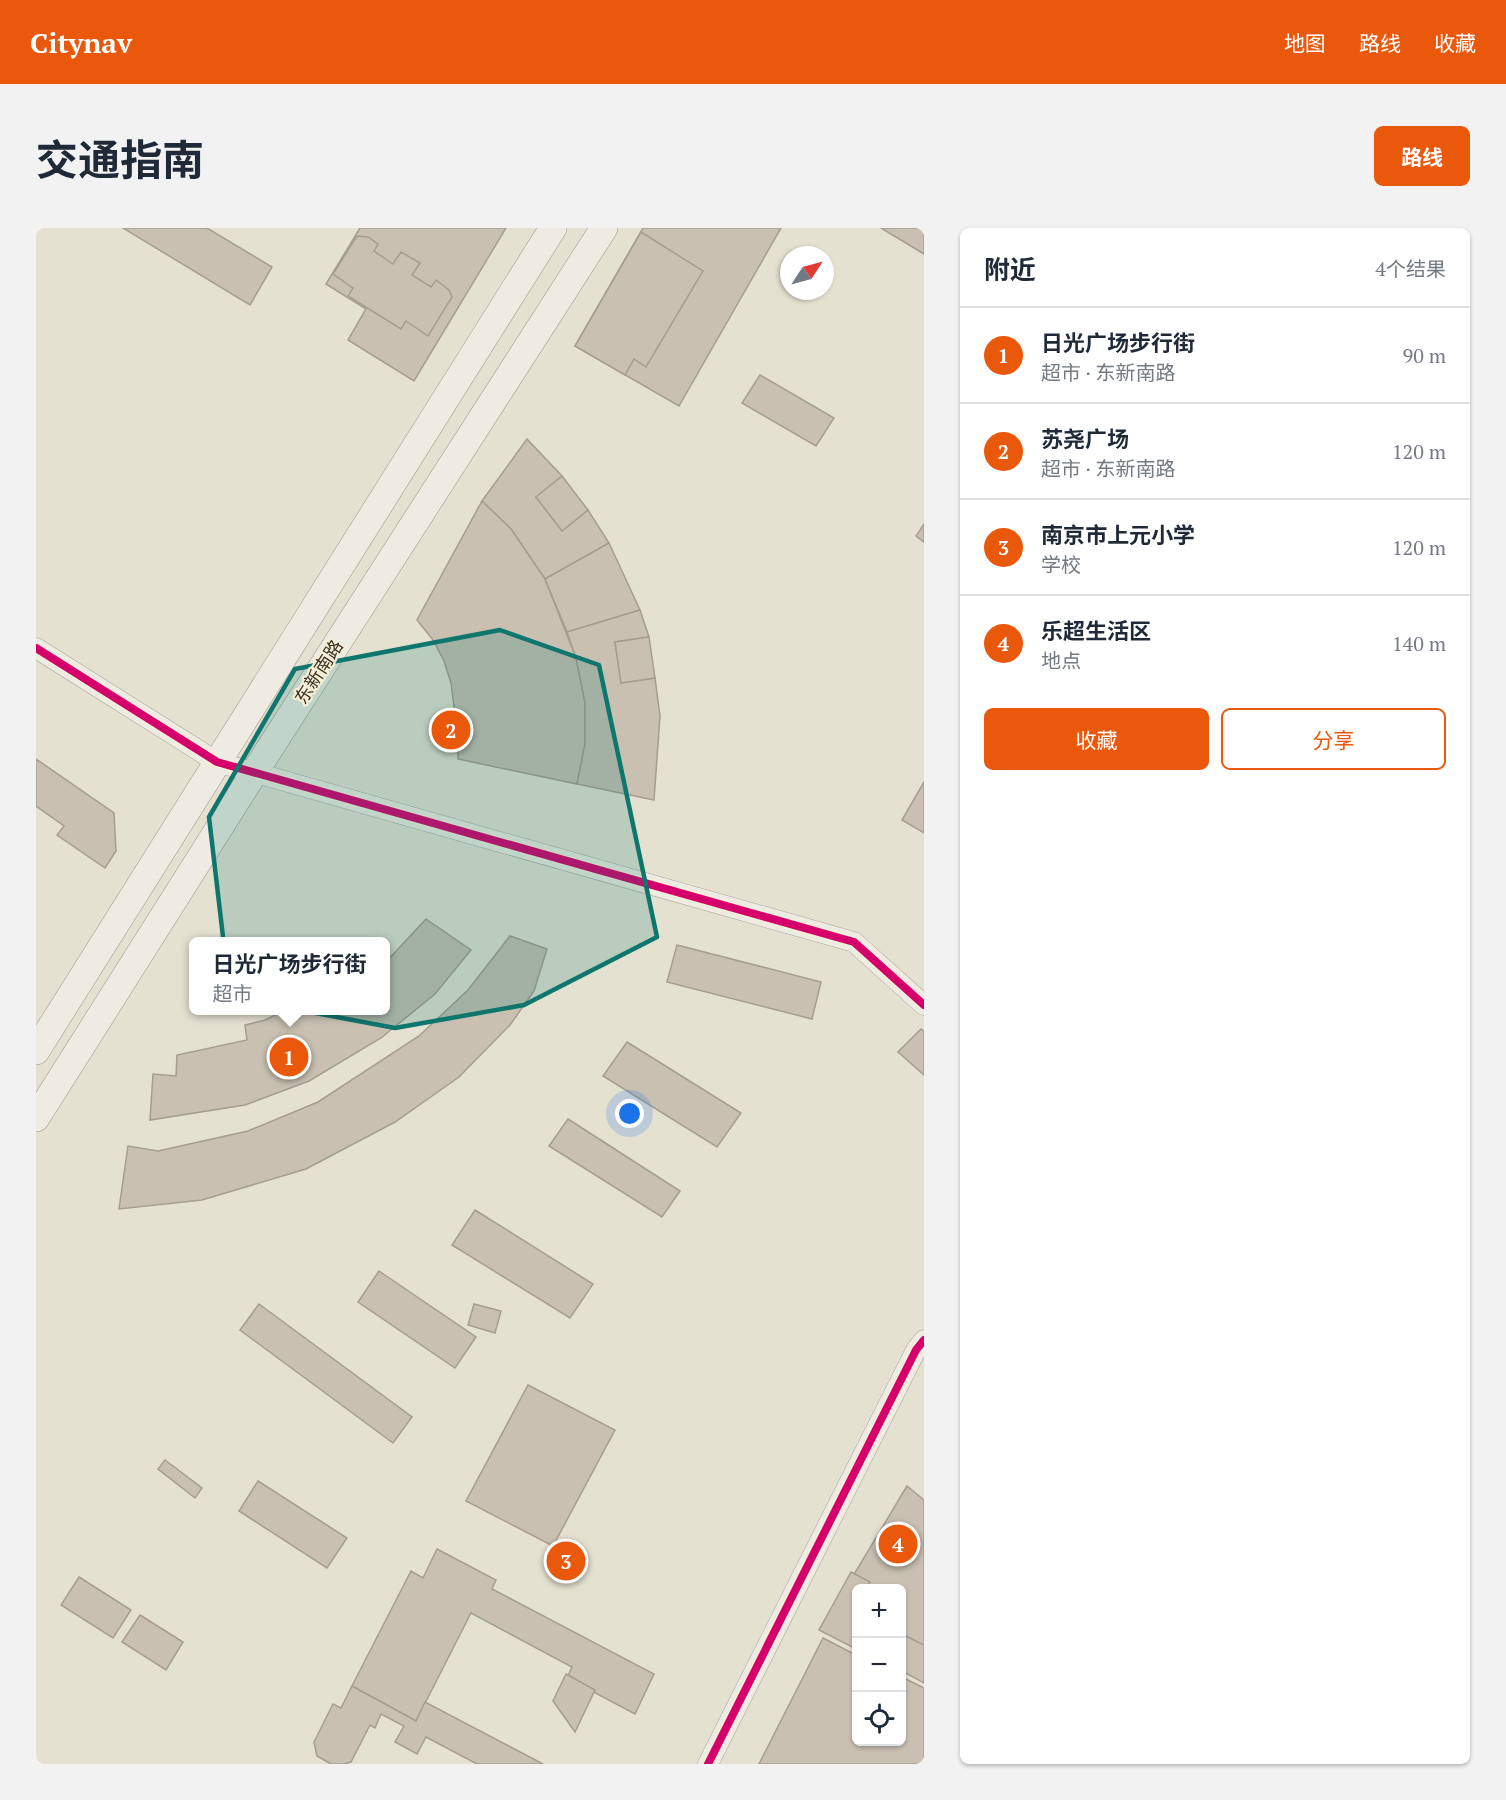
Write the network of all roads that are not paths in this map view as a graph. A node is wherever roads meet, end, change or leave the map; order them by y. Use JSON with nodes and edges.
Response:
{"nodes":[{"id":1,"x":553,"y":228,"type":"edge"},
{"id":2,"x":604,"y":228,"type":"edge"},
{"id":3,"x":36,"y":648,"type":"edge"},
{"id":4,"x":217,"y":762,"type":"junction"},
{"id":5,"x":254,"y":773,"type":"junction"},
{"id":6,"x":924,"y":1005,"type":"edge"},
{"id":7,"x":36,"y":1051,"type":"edge"},
{"id":8,"x":36,"y":1118,"type":"edge"},
{"id":9,"x":924,"y":1340,"type":"edge"},
{"id":10,"x":708,"y":1764,"type":"edge"}],
"edges":[{"from":1,"to":4,"type":"main road","name":"东新南路"},
{"from":2,"to":5,"type":"main road","name":"东新南路"},
{"from":3,"to":4,"type":"street"},
{"from":4,"to":5,"type":"street"},
{"from":4,"to":7,"type":"main road","name":"东新南路"},
{"from":5,"to":6,"type":"street"},
{"from":5,"to":8,"type":"main road","name":"东新南路"},
{"from":9,"to":10,"type":"street"}]}
